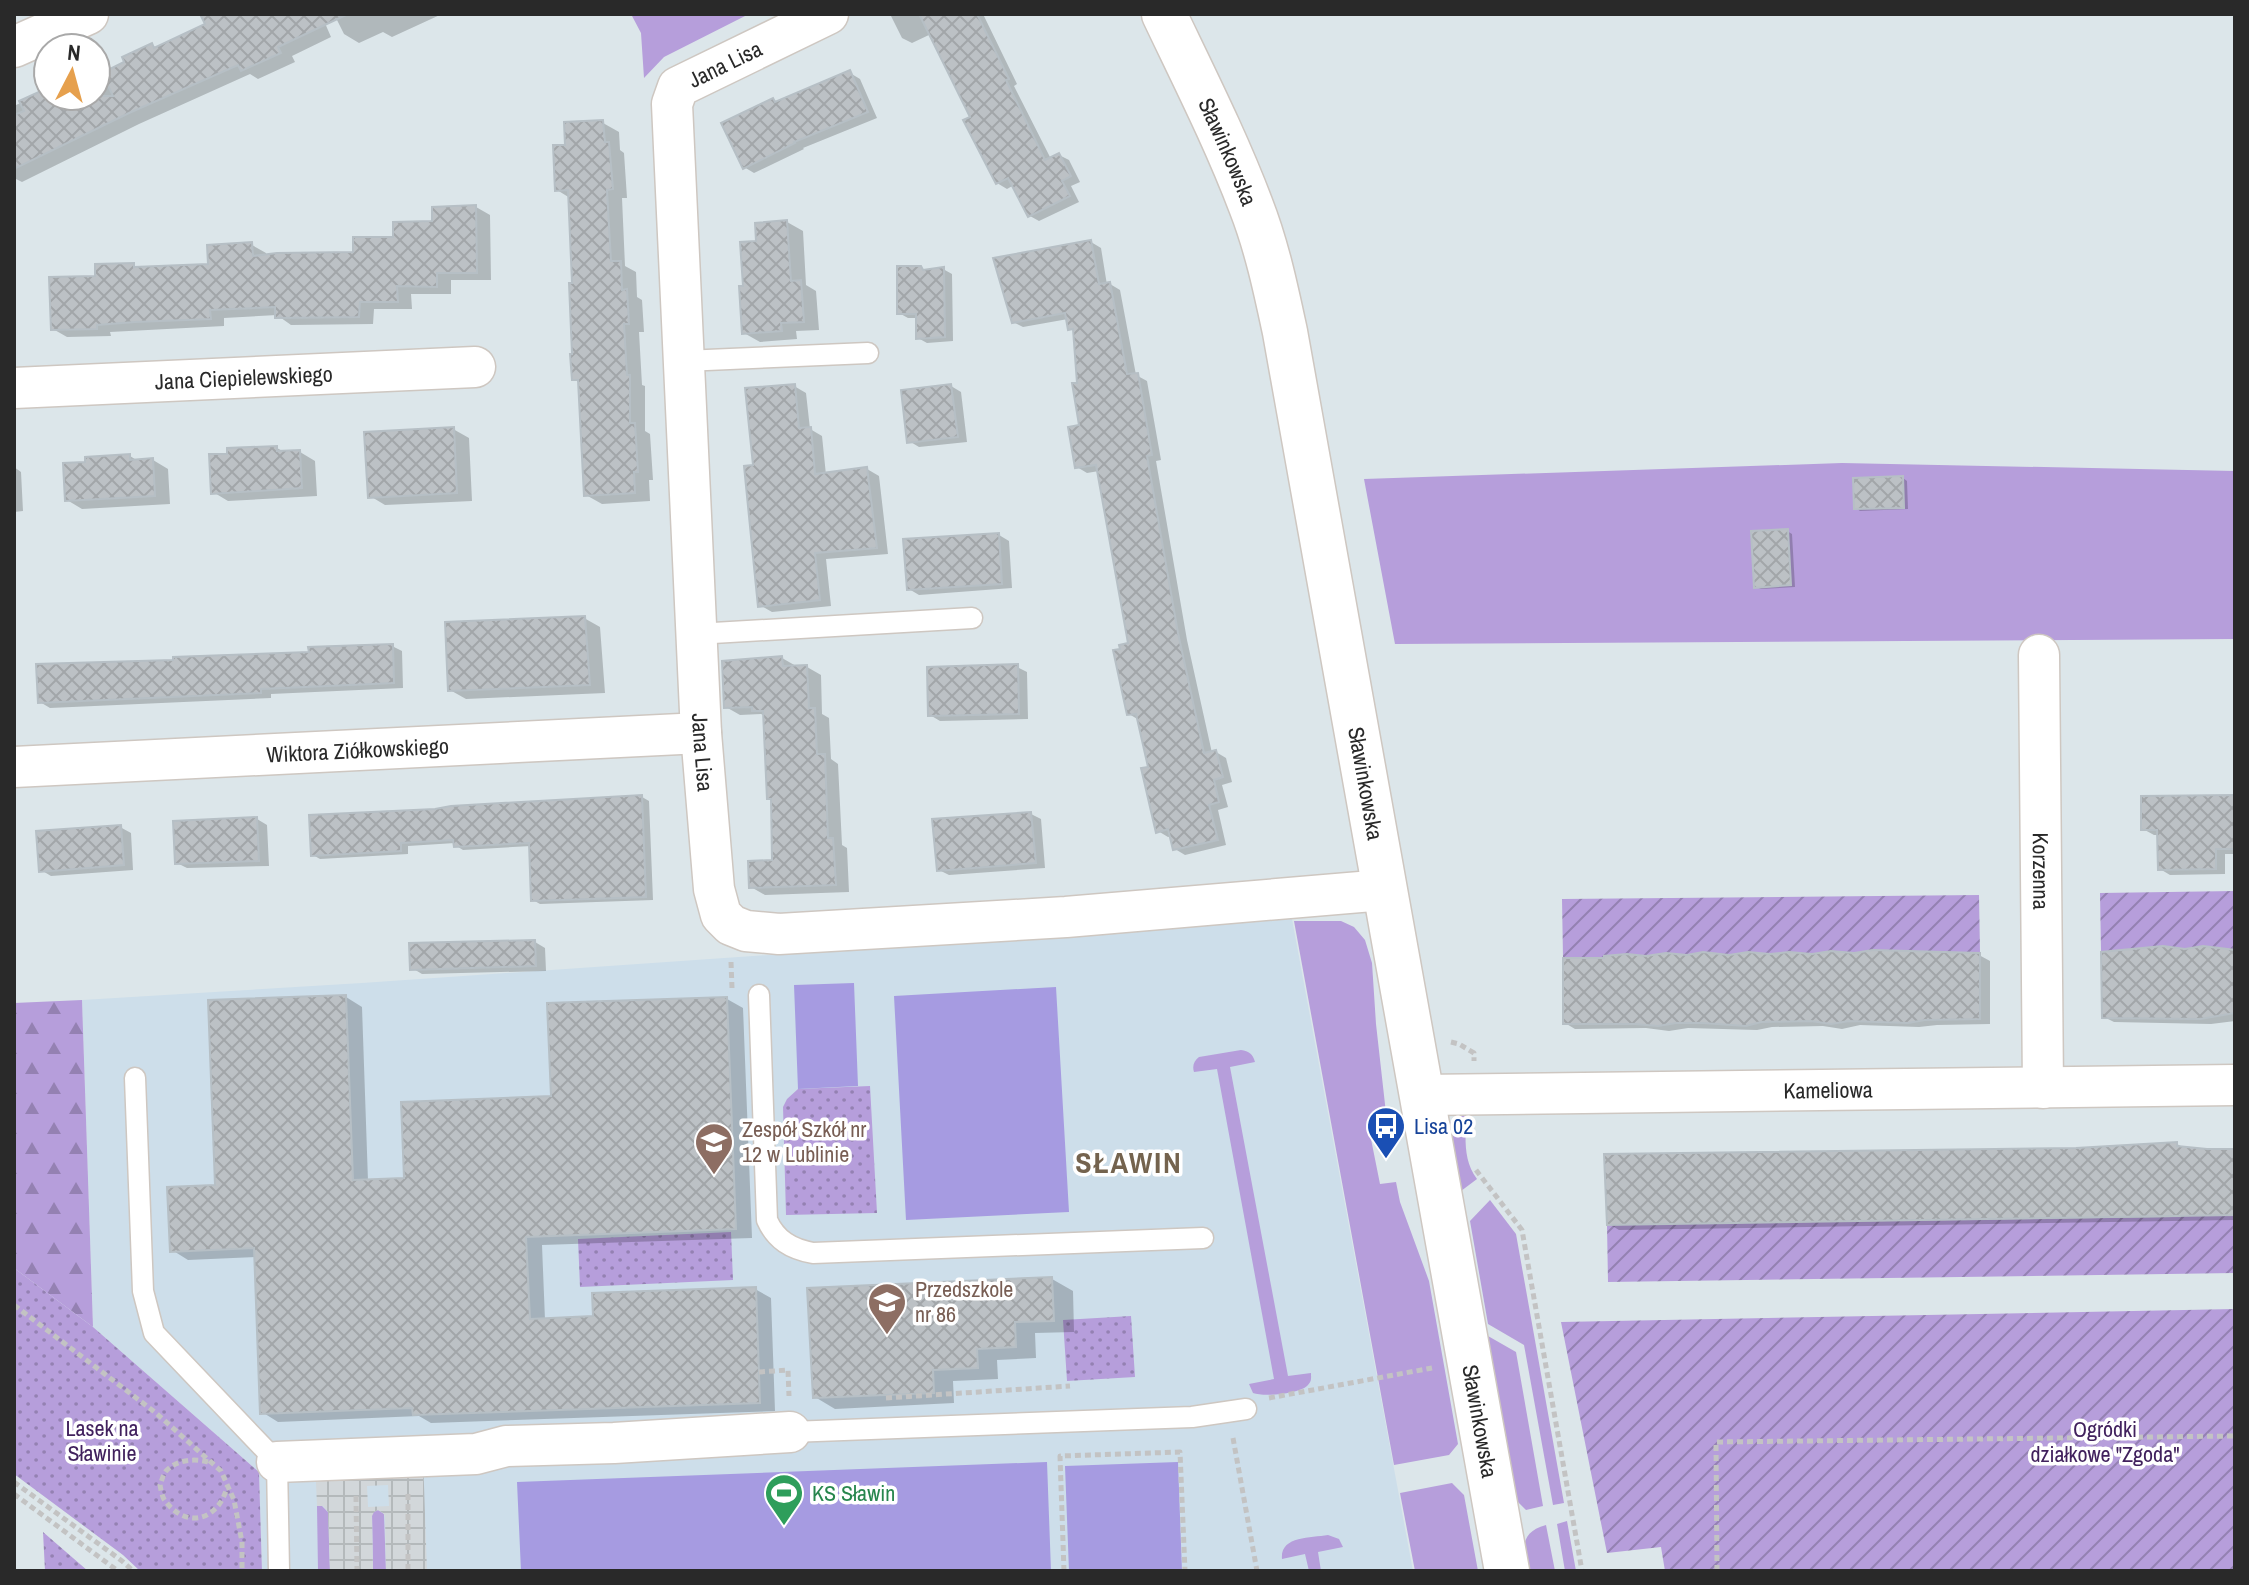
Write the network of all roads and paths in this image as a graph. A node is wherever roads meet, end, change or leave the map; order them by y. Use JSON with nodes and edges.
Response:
{"nodes":[{"id":1,"x":88,"y":14,"type":"edge"},
{"id":2,"x":828,"y":14,"type":"edge"},
{"id":3,"x":1164,"y":14,"type":"edge"},
{"id":4,"x":14,"y":47,"type":"edge"},
{"id":5,"x":868,"y":353,"type":"dead end"},
{"id":6,"x":684,"y":361,"type":"junction"},
{"id":7,"x":475,"y":367,"type":"dead end"},
{"id":8,"x":14,"y":388,"type":"edge"},
{"id":9,"x":972,"y":618,"type":"dead end"},
{"id":10,"x":696,"y":634,"type":"junction"},
{"id":11,"x":2039,"y":655,"type":"dead end"},
{"id":12,"x":701,"y":733,"type":"junction"},
{"id":13,"x":14,"y":767,"type":"edge"},
{"id":14,"x":1384,"y":890,"type":"junction"},
{"id":15,"x":759,"y":995,"type":"dead end"},
{"id":16,"x":1411,"y":1034,"type":"junction"},
{"id":17,"x":135,"y":1078,"type":"dead end"},
{"id":18,"x":2235,"y":1085,"type":"edge"},
{"id":19,"x":2043,"y":1088,"type":"junction"},
{"id":20,"x":1474,"y":1094,"type":"junction"},
{"id":21,"x":1422,"y":1095,"type":"junction"},
{"id":22,"x":1473,"y":1165,"type":"dead end"},
{"id":23,"x":1203,"y":1238,"type":"dead end"},
{"id":24,"x":14,"y":1305,"type":"edge"},
{"id":25,"x":1436,"y":1367,"type":"dead end"},
{"id":26,"x":759,"y":1372,"type":"dead end"},
{"id":27,"x":1070,"y":1386,"type":"dead end"},
{"id":28,"x":883,"y":1399,"type":"dead end"},
{"id":29,"x":1246,"y":1409,"type":"dead end"},
{"id":30,"x":1220,"y":1413,"type":"junction"},
{"id":31,"x":790,"y":1432,"type":"junction"},
{"id":32,"x":2235,"y":1436,"type":"edge"},
{"id":33,"x":408,"y":1457,"type":"junction"},
{"id":34,"x":355,"y":1459,"type":"junction"},
{"id":35,"x":277,"y":1462,"type":"junction"},
{"id":36,"x":212,"y":1463,"type":"junction"},
{"id":37,"x":14,"y":1482,"type":"edge"},
{"id":38,"x":228,"y":1486,"type":"junction"},
{"id":39,"x":14,"y":1494,"type":"edge"},
{"id":40,"x":118,"y":1571,"type":"edge"},
{"id":41,"x":133,"y":1571,"type":"edge"},
{"id":42,"x":242,"y":1571,"type":"edge"},
{"id":43,"x":279,"y":1571,"type":"edge"},
{"id":44,"x":357,"y":1571,"type":"edge"},
{"id":45,"x":408,"y":1571,"type":"edge"},
{"id":46,"x":1064,"y":1571,"type":"edge"},
{"id":47,"x":1185,"y":1571,"type":"edge"},
{"id":48,"x":1257,"y":1571,"type":"edge"},
{"id":49,"x":1507,"y":1571,"type":"edge"},
{"id":50,"x":1582,"y":1571,"type":"edge"},
{"id":51,"x":1717,"y":1571,"type":"edge"}],
"edges":[{"from":1,"to":4,"type":"street"},
{"from":2,"to":6,"type":"street","name":"Jana Lisa"},
{"from":3,"to":14,"type":"street","name":"Sławinkowska"},
{"from":5,"to":6,"type":"lane"},
{"from":6,"to":10,"type":"street","name":"Jana Lisa"},
{"from":7,"to":8,"type":"street","name":"Jana Ciepielewskiego"},
{"from":9,"to":10,"type":"lane"},
{"from":10,"to":12,"type":"street","name":"Jana Lisa"},
{"from":11,"to":19,"type":"street","name":"Korzenna"},
{"from":12,"to":13,"type":"street","name":"Wiktora Ziółkowskiego"},
{"from":12,"to":14,"type":"street","name":"Jana Lisa"},
{"from":14,"to":16,"type":"street","name":"Sławinkowska"},
{"from":15,"to":23,"type":"lane"},
{"from":16,"to":20,"type":"path"},
{"from":16,"to":21,"type":"street","name":"Sławinkowska"},
{"from":17,"to":35,"type":"lane"},
{"from":18,"to":19,"type":"street","name":"Kameliowa"},
{"from":19,"to":20,"type":"street","name":"Kameliowa"},
{"from":20,"to":21,"type":"street","name":"Kameliowa"},
{"from":21,"to":49,"type":"street","name":"Sławinkowska"},
{"from":22,"to":50,"type":"path"},
{"from":24,"to":36,"type":"path"},
{"from":25,"to":30,"type":"path"},
{"from":26,"to":31,"type":"path"},
{"from":27,"to":28,"type":"path"},
{"from":29,"to":30,"type":"lane"},
{"from":30,"to":31,"type":"lane"},
{"from":30,"to":48,"type":"path"},
{"from":31,"to":33,"type":"street"},
{"from":32,"to":51,"type":"path"},
{"from":33,"to":34,"type":"street"},
{"from":33,"to":45,"type":"path"},
{"from":34,"to":35,"type":"street"},
{"from":34,"to":44,"type":"path"},
{"from":35,"to":43,"type":"lane"},
{"from":36,"to":38,"type":"path"},
{"from":36,"to":38,"type":"path"},
{"from":37,"to":41,"type":"path"},
{"from":38,"to":42,"type":"path"},
{"from":39,"to":40,"type":"path"},
{"from":46,"to":47,"type":"path"}]}
